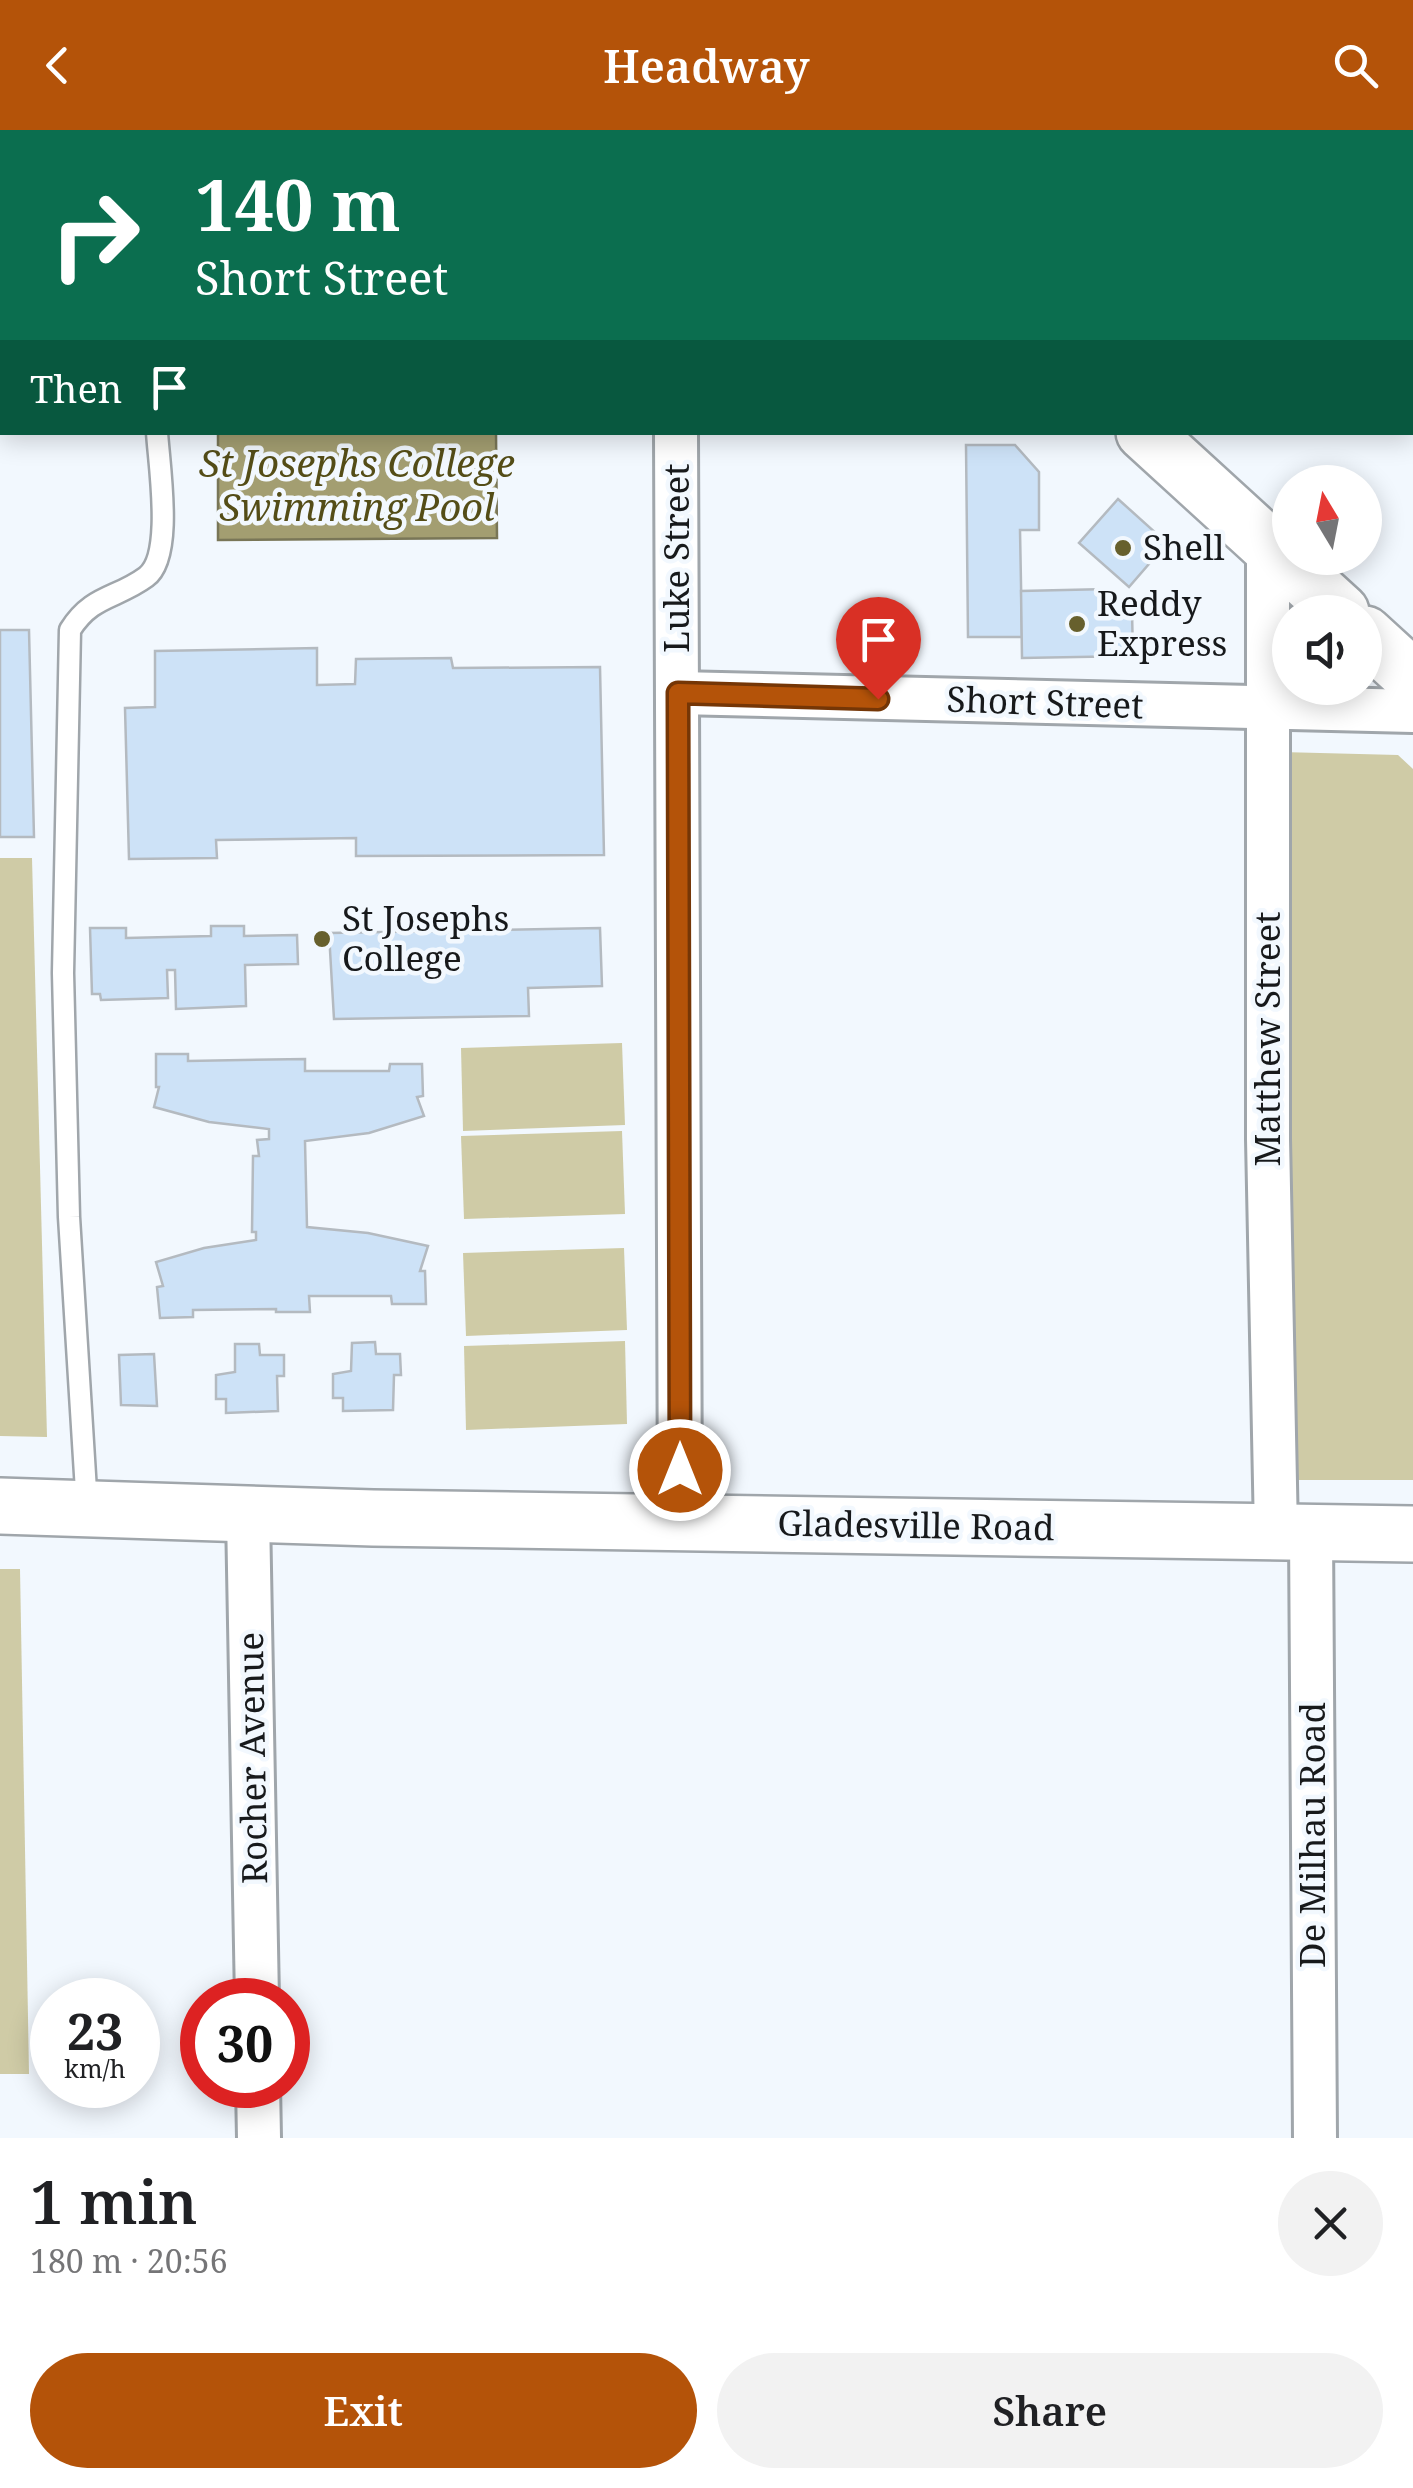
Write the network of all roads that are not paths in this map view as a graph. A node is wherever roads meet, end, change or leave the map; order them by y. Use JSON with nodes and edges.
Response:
{"nodes":[{"id":1,"x":157,"y":435,"type":"edge"},
{"id":2,"x":676,"y":435,"type":"edge"},
{"id":3,"x":1147,"y":435,"type":"edge"},
{"id":4,"x":1268,"y":546,"type":"junction"},
{"id":5,"x":1322,"y":595,"type":"edge"},
{"id":6,"x":1382,"y":650,"type":"edge"},
{"id":7,"x":1413,"y":678,"type":"edge"},
{"id":8,"x":678,"y":693,"type":"junction"},
{"id":9,"x":1266,"y":709,"type":"junction"},
{"id":10,"x":1413,"y":711,"type":"edge"},
{"id":11,"x":0,"y":1506,"type":"edge"},
{"id":12,"x":87,"y":1507,"type":"junction"},
{"id":13,"x":248,"y":1515,"type":"junction"},
{"id":14,"x":680,"y":1522,"type":"junction"},
{"id":15,"x":1294,"y":1532,"type":"junction"},
{"id":16,"x":1413,"y":1534,"type":"edge"},
{"id":17,"x":257,"y":1978,"type":"edge"},
{"id":18,"x":258,"y":2108,"type":"edge"},
{"id":19,"x":259,"y":2138,"type":"edge"},
{"id":20,"x":1315,"y":2138,"type":"edge"}],
"edges":[{"from":1,"to":12,"type":"lane"},
{"from":2,"to":8,"type":"street","name":"Luke Street"},
{"from":3,"to":4,"type":"street"},
{"from":4,"to":5,"type":"street"},
{"from":4,"to":9,"type":"street","name":"Matthew Street"},
{"from":6,"to":7,"type":"street"},
{"from":8,"to":9,"type":"street","name":"Short Street"},
{"from":8,"to":14,"type":"street","name":"Luke Street"},
{"from":9,"to":10,"type":"street","name":"Short Street"},
{"from":9,"to":15,"type":"street","name":"Matthew Street"},
{"from":11,"to":12,"type":"street","name":"Gladesville Road"},
{"from":12,"to":13,"type":"street","name":"Gladesville Road"},
{"from":13,"to":14,"type":"street","name":"Gladesville Road"},
{"from":13,"to":17,"type":"street","name":"Rocher Avenue"},
{"from":14,"to":15,"type":"street","name":"Gladesville Road"},
{"from":15,"to":16,"type":"street","name":"Gladesville Road"},
{"from":15,"to":20,"type":"street","name":"De Milhau Road"},
{"from":18,"to":19,"type":"street"}]}
